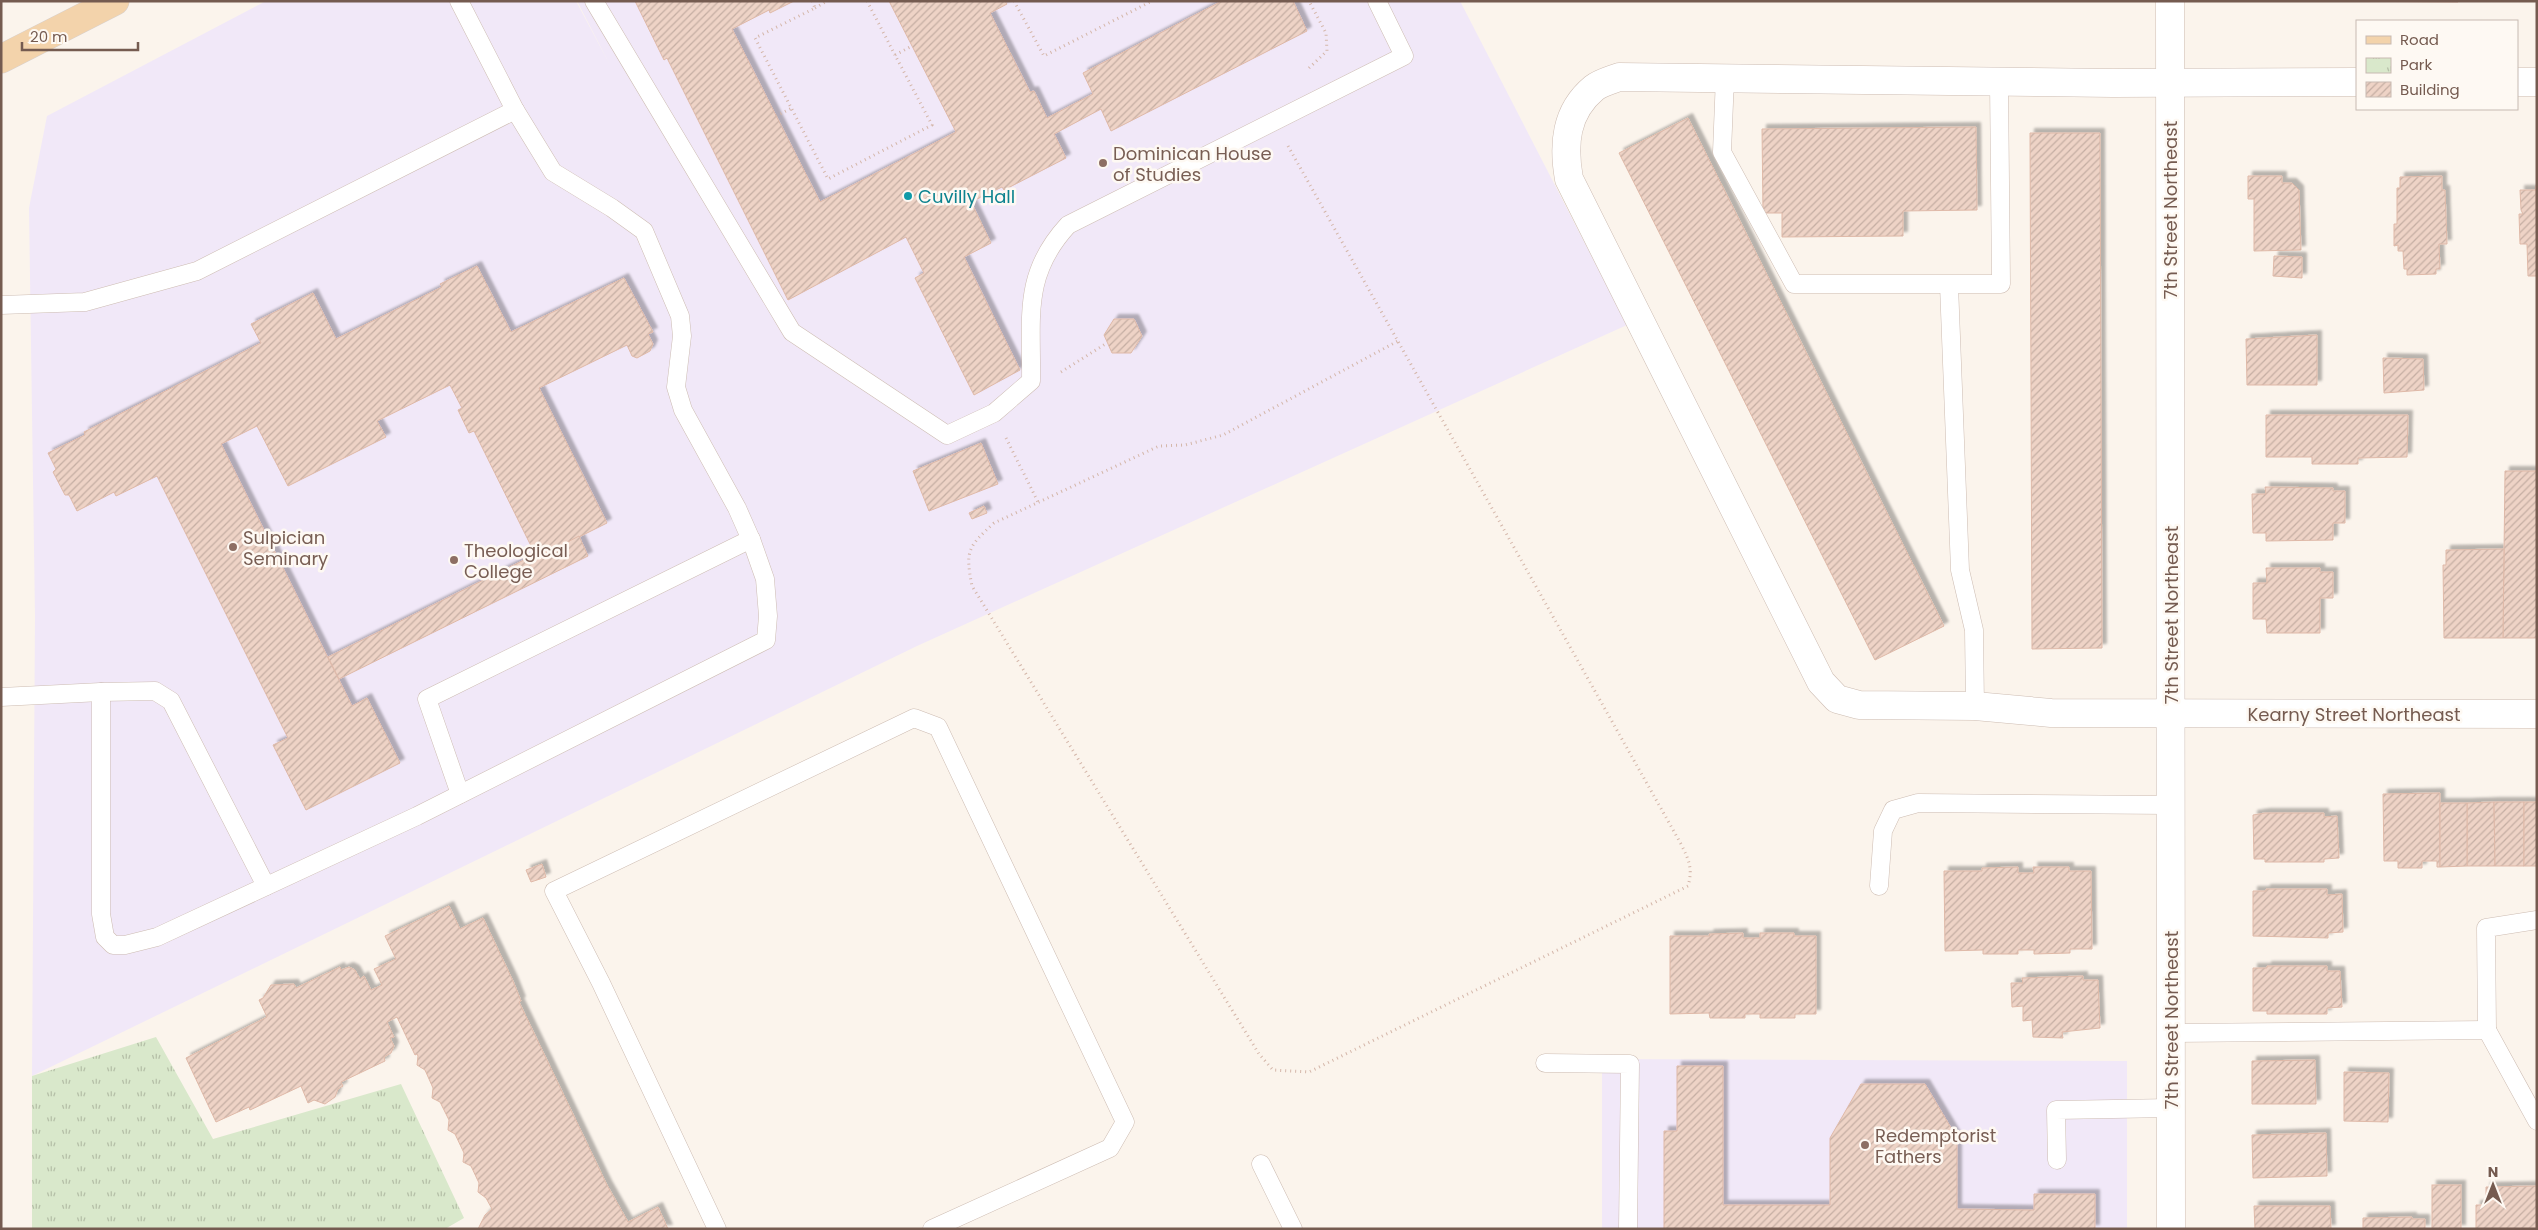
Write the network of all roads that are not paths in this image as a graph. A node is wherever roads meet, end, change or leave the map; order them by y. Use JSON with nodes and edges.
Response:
{"nodes":[{"id":1,"x":115,"y":1,"type":"edge"},
{"id":2,"x":459,"y":1,"type":"edge"},
{"id":3,"x":594,"y":1,"type":"edge"},
{"id":4,"x":1377,"y":1,"type":"edge"},
{"id":5,"x":2170,"y":1,"type":"edge"},
{"id":6,"x":1,"y":59,"type":"edge"},
{"id":7,"x":1724,"y":77,"type":"junction"},
{"id":8,"x":1999,"y":82,"type":"junction"},
{"id":9,"x":2356,"y":82,"type":"edge"},
{"id":10,"x":2518,"y":82,"type":"edge"},
{"id":11,"x":2537,"y":82,"type":"edge"},
{"id":12,"x":2170,"y":83,"type":"junction"},
{"id":13,"x":515,"y":110,"type":"junction"},
{"id":14,"x":1949,"y":286,"type":"junction"},
{"id":15,"x":1,"y":305,"type":"edge"},
{"id":16,"x":751,"y":539,"type":"junction"},
{"id":17,"x":101,"y":692,"type":"junction"},
{"id":18,"x":1,"y":697,"type":"edge"},
{"id":19,"x":1975,"y":706,"type":"junction"},
{"id":20,"x":2171,"y":714,"type":"junction"},
{"id":21,"x":2537,"y":714,"type":"edge"},
{"id":22,"x":460,"y":794,"type":"junction"},
{"id":23,"x":2171,"y":805,"type":"junction"},
{"id":24,"x":266,"y":886,"type":"junction"},
{"id":25,"x":1879,"y":886,"type":"dead end"},
{"id":26,"x":2537,"y":920,"type":"edge"},
{"id":27,"x":2487,"y":1030,"type":"junction"},
{"id":28,"x":2171,"y":1033,"type":"junction"},
{"id":29,"x":1545,"y":1063,"type":"dead end"},
{"id":30,"x":2171,"y":1108,"type":"junction"},
{"id":31,"x":2537,"y":1121,"type":"edge"},
{"id":32,"x":2057,"y":1160,"type":"dead end"},
{"id":33,"x":1261,"y":1164,"type":"dead end"},
{"id":34,"x":717,"y":1229,"type":"edge"},
{"id":35,"x":932,"y":1229,"type":"edge"},
{"id":36,"x":1293,"y":1229,"type":"edge"},
{"id":37,"x":1628,"y":1229,"type":"edge"},
{"id":38,"x":2171,"y":1229,"type":"edge"}],
"edges":[{"from":1,"to":6,"type":"main road"},
{"from":2,"to":13,"type":"lane"},
{"from":3,"to":4,"type":"lane"},
{"from":5,"to":12,"type":"street","name":"7th Street Northeast"},
{"from":7,"to":8,"type":"street","name":"Kearny Street Northeast"},
{"from":7,"to":14,"type":"lane"},
{"from":7,"to":19,"type":"street","name":"Kearny Street Northeast"},
{"from":8,"to":12,"type":"street","name":"Kearny Street Northeast"},
{"from":8,"to":14,"type":"lane"},
{"from":9,"to":12,"type":"street","name":"Kearny Street Northeast"},
{"from":10,"to":11,"type":"street"},
{"from":12,"to":20,"type":"street","name":"7th Street Northeast"},
{"from":13,"to":15,"type":"lane"},
{"from":13,"to":16,"type":"lane"},
{"from":14,"to":19,"type":"lane"},
{"from":16,"to":22,"type":"lane"},
{"from":16,"to":22,"type":"lane"},
{"from":17,"to":18,"type":"lane"},
{"from":17,"to":24,"type":"lane"},
{"from":17,"to":24,"type":"lane"},
{"from":19,"to":20,"type":"street","name":"Kearny Street Northeast"},
{"from":20,"to":21,"type":"street","name":"Kearny Street Northeast"},
{"from":20,"to":23,"type":"street","name":"7th Street Northeast"},
{"from":22,"to":24,"type":"lane"},
{"from":23,"to":25,"type":"lane"},
{"from":23,"to":28,"type":"street","name":"7th Street Northeast"},
{"from":26,"to":27,"type":"lane"},
{"from":27,"to":28,"type":"lane"},
{"from":27,"to":31,"type":"lane"},
{"from":28,"to":30,"type":"street","name":"7th Street Northeast"},
{"from":29,"to":37,"type":"lane"},
{"from":30,"to":32,"type":"lane"},
{"from":30,"to":38,"type":"street","name":"7th Street Northeast"},
{"from":33,"to":36,"type":"lane"},
{"from":34,"to":35,"type":"lane"}]}
